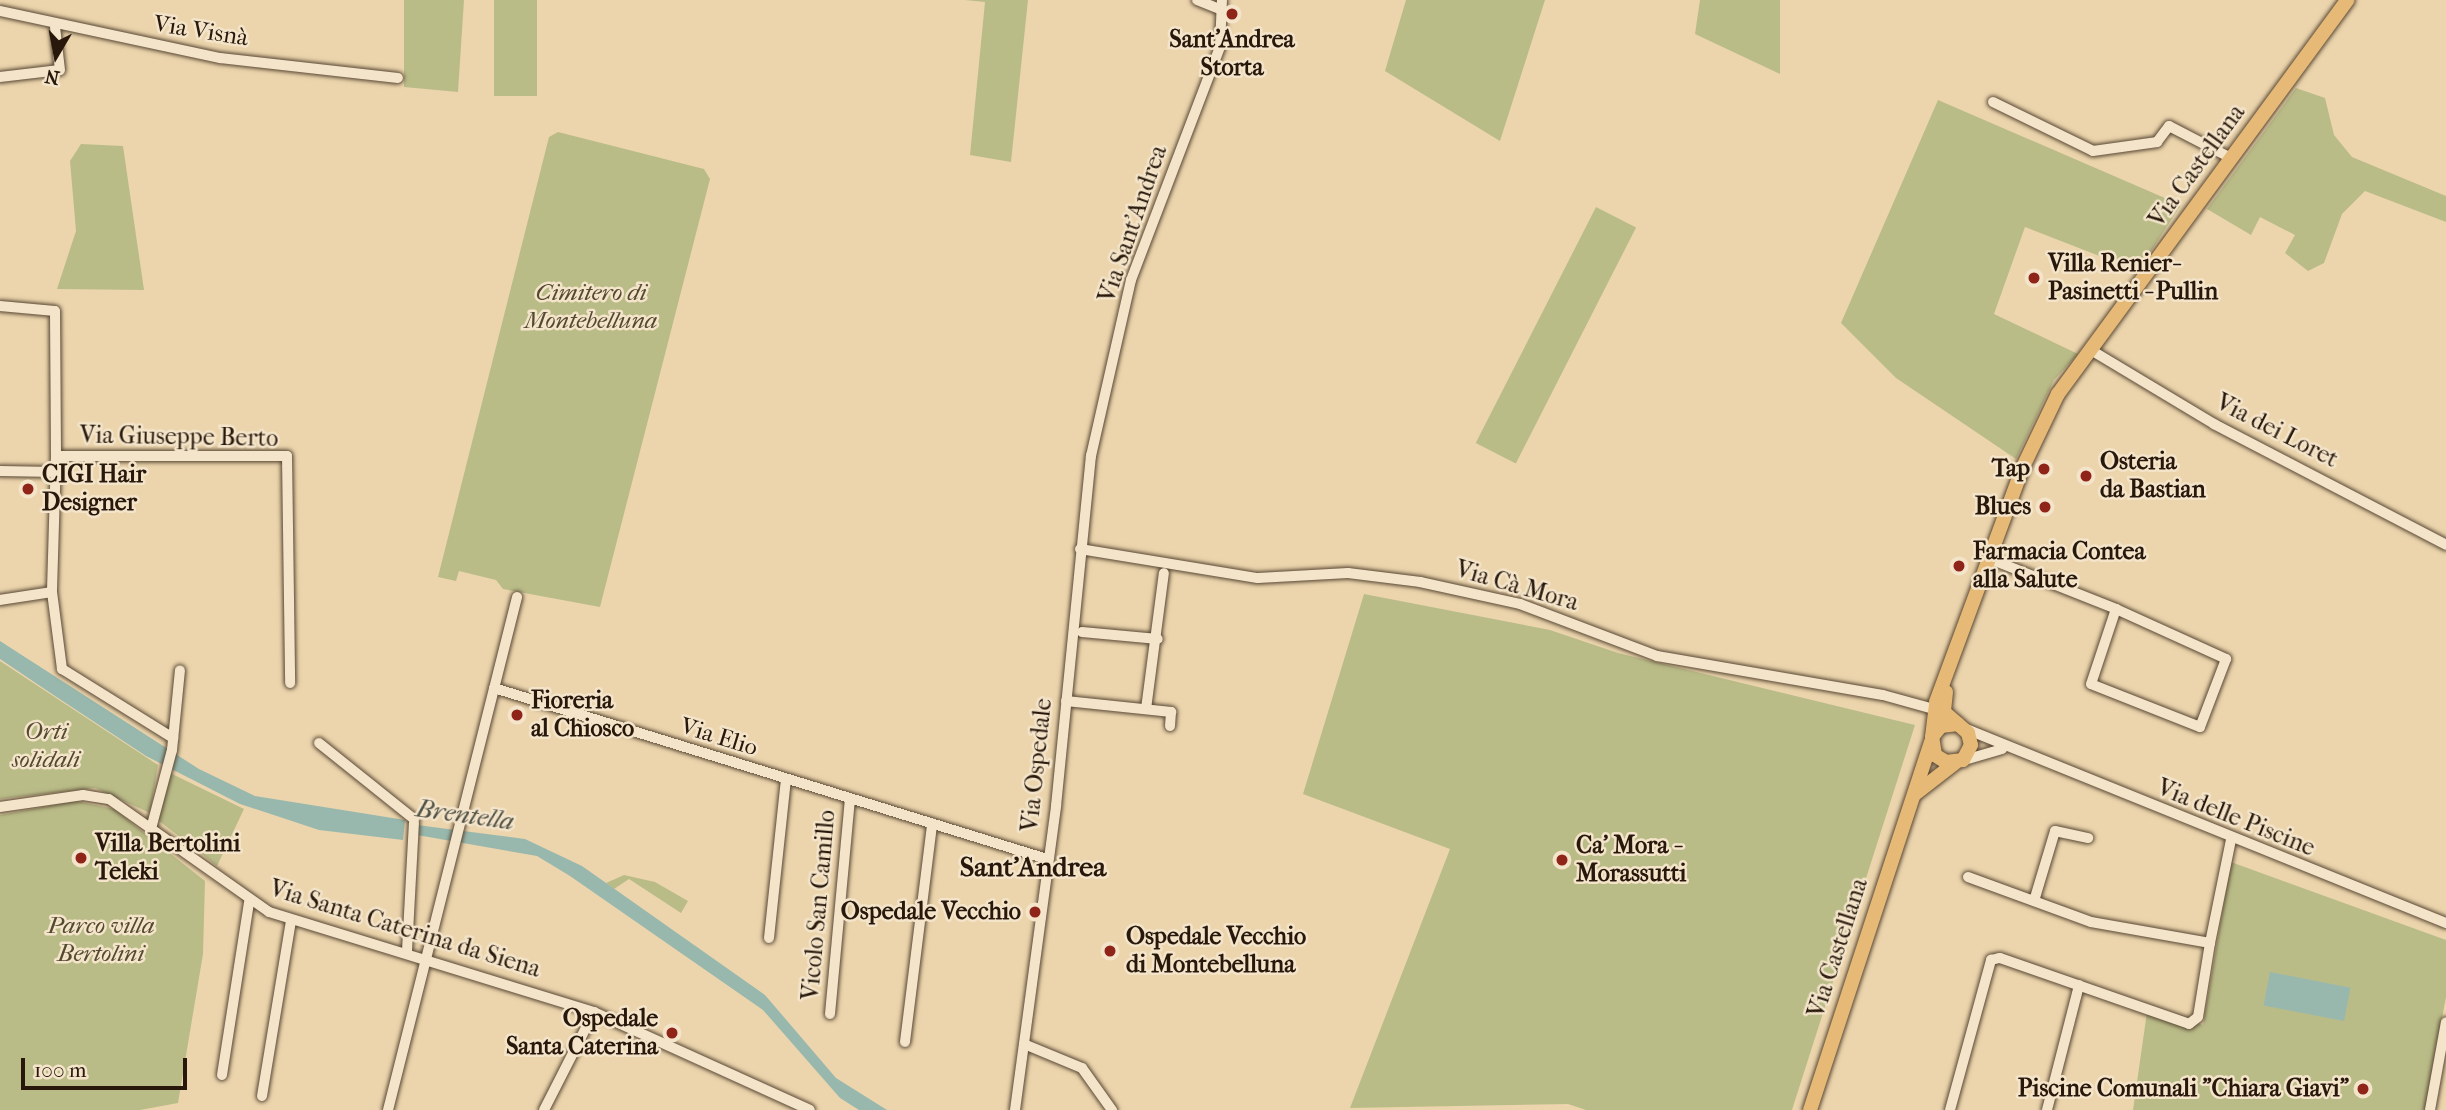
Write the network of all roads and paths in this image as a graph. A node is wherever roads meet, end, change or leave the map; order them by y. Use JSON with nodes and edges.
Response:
{"nodes":[{"id":1,"x":1196,"y":0,"type":"edge"},
{"id":2,"x":2347,"y":0,"type":"edge"},
{"id":3,"x":1222,"y":5,"type":"edge"},
{"id":4,"x":0,"y":11,"type":"edge"},
{"id":5,"x":55,"y":27,"type":"junction"},
{"id":6,"x":0,"y":77,"type":"edge"},
{"id":7,"x":398,"y":78,"type":"dead end"},
{"id":8,"x":1993,"y":102,"type":"dead end"},
{"id":9,"x":2231,"y":158,"type":"junction"},
{"id":10,"x":0,"y":306,"type":"edge"},
{"id":11,"x":2091,"y":349,"type":"junction"},
{"id":12,"x":56,"y":456,"type":"junction"},
{"id":13,"x":0,"y":471,"type":"edge"},
{"id":14,"x":56,"y":472,"type":"junction"},
{"id":15,"x":2446,"y":545,"type":"edge"},
{"id":16,"x":1080,"y":549,"type":"junction"},
{"id":17,"x":1990,"y":559,"type":"junction"},
{"id":18,"x":1164,"y":573,"type":"dead end"},
{"id":19,"x":52,"y":592,"type":"junction"},
{"id":20,"x":517,"y":597,"type":"dead end"},
{"id":21,"x":0,"y":600,"type":"edge"},
{"id":22,"x":2116,"y":609,"type":"junction"},
{"id":23,"x":1082,"y":632,"type":"dead end"},
{"id":24,"x":1157,"y":639,"type":"junction"},
{"id":25,"x":1952,"y":667,"type":"junction"},
{"id":26,"x":180,"y":670,"type":"dead end"},
{"id":27,"x":290,"y":683,"type":"dead end"},
{"id":28,"x":494,"y":688,"type":"junction"},
{"id":29,"x":1066,"y":701,"type":"junction"},
{"id":30,"x":1146,"y":709,"type":"junction"},
{"id":31,"x":1934,"y":709,"type":"junction"},
{"id":32,"x":1170,"y":726,"type":"dead end"},
{"id":33,"x":1962,"y":727,"type":"junction"},
{"id":34,"x":173,"y":738,"type":"junction"},
{"id":35,"x":1932,"y":739,"type":"junction"},
{"id":36,"x":319,"y":743,"type":"dead end"},
{"id":37,"x":2012,"y":751,"type":"junction"},
{"id":38,"x":1957,"y":762,"type":"junction"},
{"id":39,"x":786,"y":779,"type":"junction"},
{"id":40,"x":850,"y":799,"type":"junction"},
{"id":41,"x":1911,"y":800,"type":"junction"},
{"id":42,"x":0,"y":807,"type":"edge"},
{"id":43,"x":932,"y":824,"type":"junction"},
{"id":44,"x":152,"y":825,"type":"junction"},
{"id":45,"x":2088,"y":838,"type":"dead end"},
{"id":46,"x":2231,"y":840,"type":"junction"},
{"id":47,"x":1047,"y":859,"type":"junction"},
{"id":48,"x":1968,"y":877,"type":"dead end"},
{"id":49,"x":2034,"y":901,"type":"junction"},
{"id":50,"x":249,"y":902,"type":"junction"},
{"id":51,"x":291,"y":919,"type":"junction"},
{"id":52,"x":2446,"y":923,"type":"edge"},
{"id":53,"x":769,"y":938,"type":"dead end"},
{"id":54,"x":2210,"y":943,"type":"junction"},
{"id":55,"x":407,"y":951,"type":"junction"},
{"id":56,"x":426,"y":956,"type":"junction"},
{"id":57,"x":2079,"y":985,"type":"junction"},
{"id":58,"x":594,"y":1012,"type":"junction"},
{"id":59,"x":830,"y":1014,"type":"dead end"},
{"id":60,"x":2446,"y":1023,"type":"edge"},
{"id":61,"x":905,"y":1042,"type":"dead end"},
{"id":62,"x":1024,"y":1044,"type":"junction"},
{"id":63,"x":222,"y":1075,"type":"dead end"},
{"id":64,"x":262,"y":1096,"type":"dead end"},
{"id":65,"x":388,"y":1110,"type":"edge"},
{"id":66,"x":544,"y":1110,"type":"edge"},
{"id":67,"x":810,"y":1110,"type":"edge"},
{"id":68,"x":1015,"y":1110,"type":"edge"},
{"id":69,"x":1112,"y":1110,"type":"edge"},
{"id":70,"x":1810,"y":1110,"type":"edge"},
{"id":71,"x":1950,"y":1110,"type":"edge"},
{"id":72,"x":2047,"y":1110,"type":"edge"},
{"id":73,"x":2430,"y":1110,"type":"edge"}],
"edges":[{"from":1,"to":3,"type":"street"},
{"from":2,"to":9,"type":"main road","name":"Via Castellana"},
{"from":3,"to":16,"type":"street","name":"Via Sant'Andrea"},
{"from":4,"to":5,"type":"street","name":"Via Visnà"},
{"from":5,"to":6,"type":"street"},
{"from":5,"to":7,"type":"street","name":"Via Visnà"},
{"from":8,"to":9,"type":"street"},
{"from":9,"to":11,"type":"main road","name":"Via Castellana"},
{"from":10,"to":12,"type":"street"},
{"from":11,"to":15,"type":"street","name":"Via dei Loret"},
{"from":11,"to":17,"type":"main road","name":"Via Castellana"},
{"from":12,"to":14,"type":"street"},
{"from":12,"to":27,"type":"street","name":"Via Giuseppe Berto"},
{"from":13,"to":14,"type":"street"},
{"from":14,"to":19,"type":"street"},
{"from":16,"to":29,"type":"street","name":"Via Ospedale"},
{"from":16,"to":31,"type":"street","name":"Via Cà Mora"},
{"from":17,"to":22,"type":"street"},
{"from":17,"to":25,"type":"main road","name":"Via Castellana"},
{"from":18,"to":24,"type":"street"},
{"from":19,"to":21,"type":"street"},
{"from":19,"to":34,"type":"street"},
{"from":20,"to":28,"type":"street"},
{"from":22,"to":22,"type":"street"},
{"from":23,"to":24,"type":"street"},
{"from":24,"to":30,"type":"street"},
{"from":25,"to":31,"type":"main road","name":"Via Castellana"},
{"from":25,"to":33,"type":"main road","name":"Via Castellana"},
{"from":26,"to":34,"type":"street"},
{"from":28,"to":39,"type":"street","name":"Via Elio"},
{"from":28,"to":56,"type":"street"},
{"from":29,"to":30,"type":"street"},
{"from":29,"to":47,"type":"street","name":"Via Ospedale"},
{"from":30,"to":32,"type":"street"},
{"from":31,"to":35,"type":"main road","name":"Via Castellana"},
{"from":33,"to":35,"type":"main road"},
{"from":33,"to":37,"type":"street","name":"Via delle Piscine"},
{"from":33,"to":38,"type":"main road"},
{"from":34,"to":44,"type":"street"},
{"from":35,"to":38,"type":"main road"},
{"from":35,"to":41,"type":"main road","name":"Via Castellana"},
{"from":36,"to":55,"type":"street"},
{"from":37,"to":38,"type":"street"},
{"from":37,"to":46,"type":"street","name":"Via delle Piscine"},
{"from":38,"to":41,"type":"main road","name":"Via Castellana"},
{"from":39,"to":40,"type":"street","name":"Via Elio"},
{"from":39,"to":53,"type":"street"},
{"from":40,"to":43,"type":"street","name":"Via Elio"},
{"from":40,"to":59,"type":"street","name":"Vicolo San Camillo"},
{"from":41,"to":70,"type":"main road","name":"Via Castellana"},
{"from":42,"to":44,"type":"street","name":"Via Santa Caterina da Siena"},
{"from":43,"to":47,"type":"street","name":"Via Elio"},
{"from":43,"to":61,"type":"street"},
{"from":44,"to":50,"type":"street","name":"Via Santa Caterina da Siena"},
{"from":45,"to":49,"type":"street"},
{"from":46,"to":52,"type":"street","name":"Via delle Piscine"},
{"from":46,"to":54,"type":"street"},
{"from":47,"to":62,"type":"street","name":"Via Ospedale"},
{"from":48,"to":49,"type":"street"},
{"from":49,"to":54,"type":"street"},
{"from":50,"to":51,"type":"street","name":"Via Santa Caterina da Siena"},
{"from":50,"to":63,"type":"street"},
{"from":51,"to":55,"type":"street","name":"Via Santa Caterina da Siena"},
{"from":51,"to":64,"type":"street"},
{"from":54,"to":57,"type":"street"},
{"from":55,"to":56,"type":"street","name":"Via Santa Caterina da Siena"},
{"from":56,"to":58,"type":"street","name":"Via Santa Caterina da Siena"},
{"from":56,"to":65,"type":"street"},
{"from":57,"to":71,"type":"street"},
{"from":57,"to":72,"type":"street"},
{"from":58,"to":66,"type":"street"},
{"from":58,"to":67,"type":"street","name":"Via Santa Caterina da Siena"},
{"from":60,"to":73,"type":"street"},
{"from":62,"to":68,"type":"street","name":"Via Ospedale"},
{"from":62,"to":69,"type":"street"}]}
